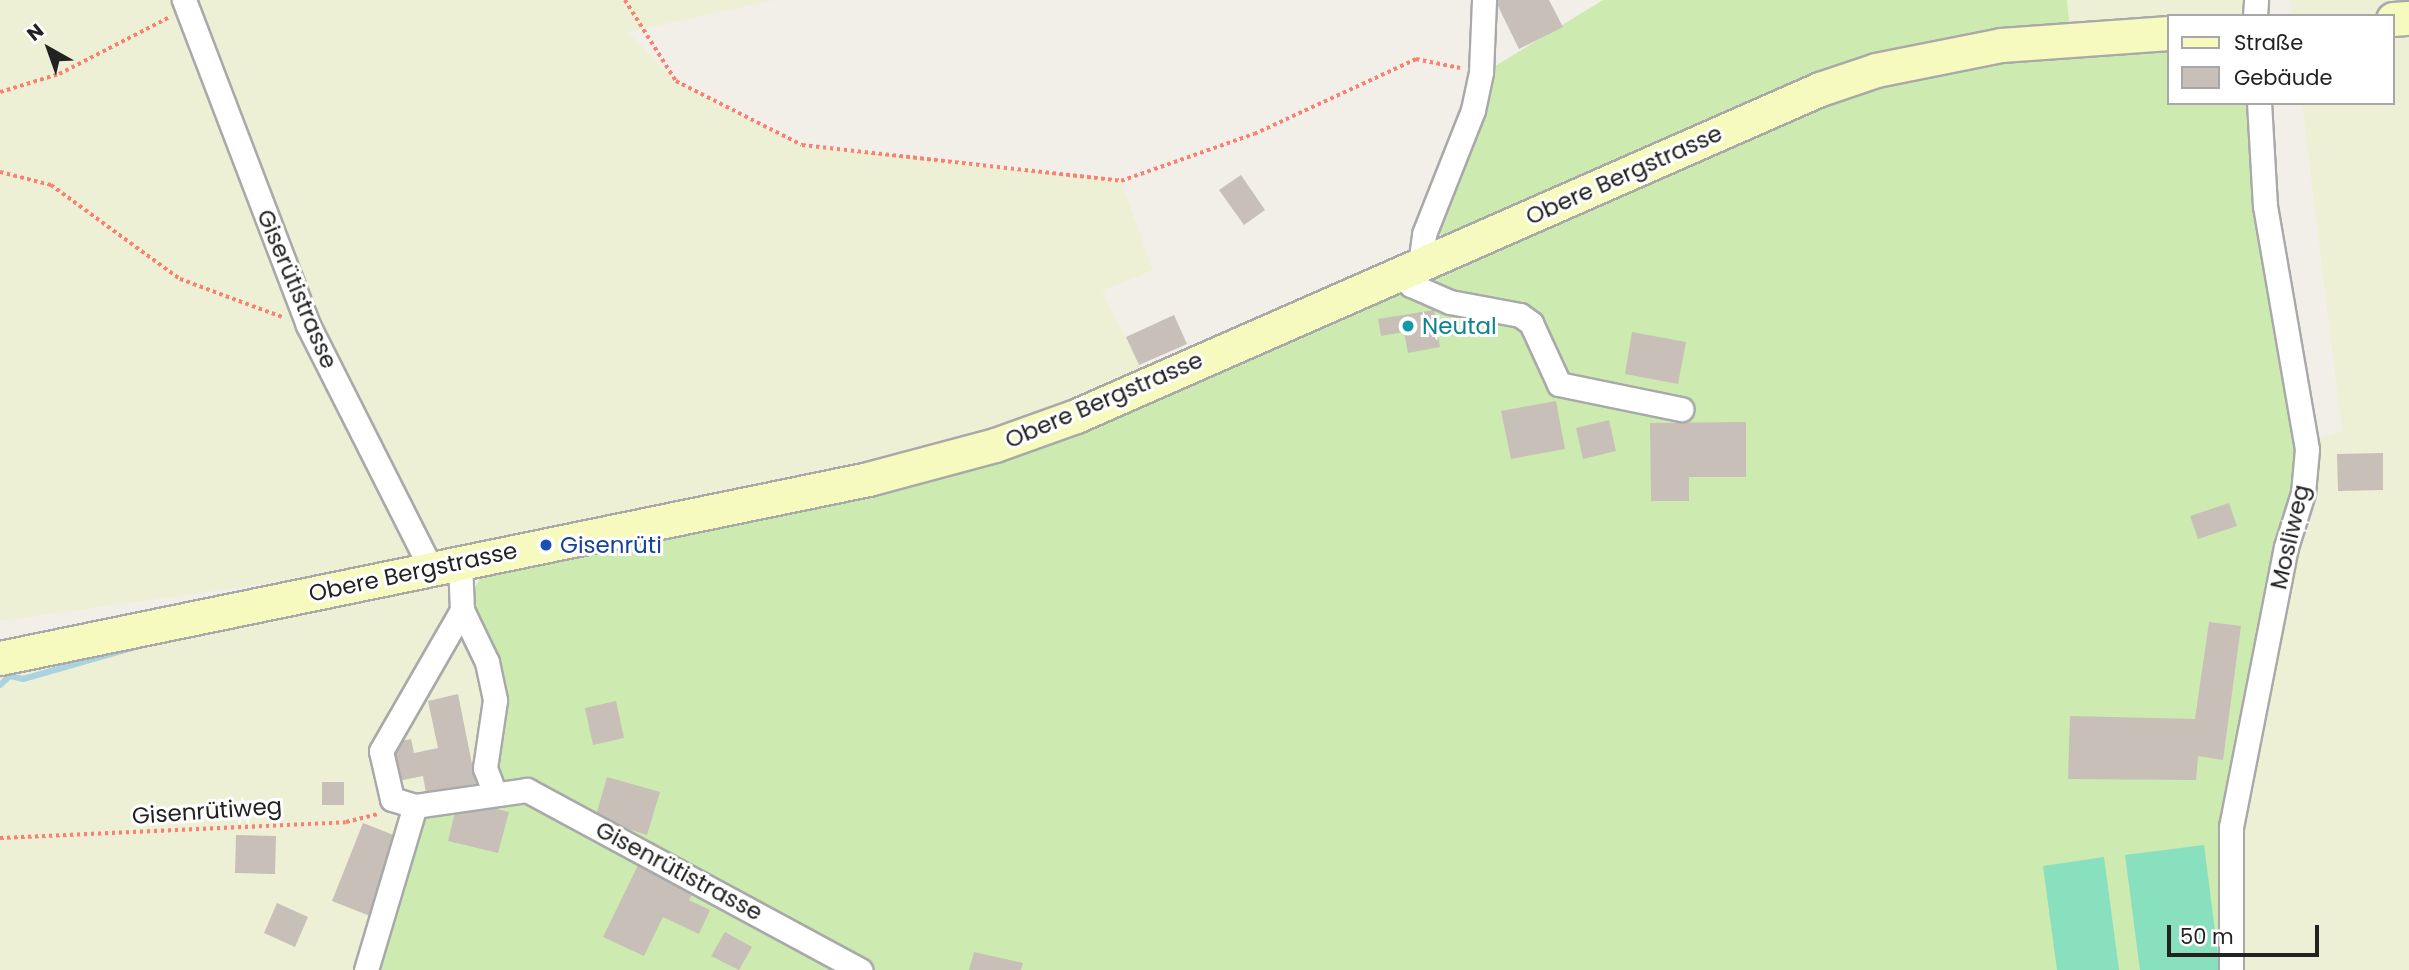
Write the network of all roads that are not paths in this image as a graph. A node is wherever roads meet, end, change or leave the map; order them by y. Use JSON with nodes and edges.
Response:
{"nodes":[{"id":1,"x":1484,"y":0,"type":"edge"},
{"id":2,"x":186,"y":4,"type":"edge"},
{"id":3,"x":2168,"y":33,"type":"edge"},
{"id":4,"x":2259,"y":105,"type":"edge"},
{"id":5,"x":1410,"y":268,"type":"junction"},
{"id":6,"x":1681,"y":408,"type":"dead end"},
{"id":7,"x":445,"y":566,"type":"junction"},
{"id":8,"x":462,"y":610,"type":"junction"},
{"id":9,"x":0,"y":658,"type":"edge"},
{"id":10,"x":494,"y":791,"type":"junction"},
{"id":11,"x":415,"y":806,"type":"junction"},
{"id":12,"x":366,"y":970,"type":"edge"},
{"id":13,"x":860,"y":970,"type":"edge"},
{"id":14,"x":2231,"y":970,"type":"edge"}],
"edges":[{"from":1,"to":5,"type":"street"},
{"from":2,"to":7,"type":"street","name":"Giserütistrasse"},
{"from":3,"to":5,"type":"main road","name":"Obere Bergstrasse"},
{"from":4,"to":14,"type":"street","name":"Mosliweg"},
{"from":5,"to":6,"type":"street"},
{"from":5,"to":7,"type":"main road","name":"Obere Bergstrasse"},
{"from":7,"to":8,"type":"street"},
{"from":7,"to":9,"type":"main road","name":"Obere Bergstrasse"},
{"from":8,"to":10,"type":"street"},
{"from":8,"to":11,"type":"street"},
{"from":10,"to":11,"type":"street","name":"Gisenrütistrasse"},
{"from":10,"to":13,"type":"street","name":"Gisenrütistrasse"},
{"from":11,"to":12,"type":"street"}]}
